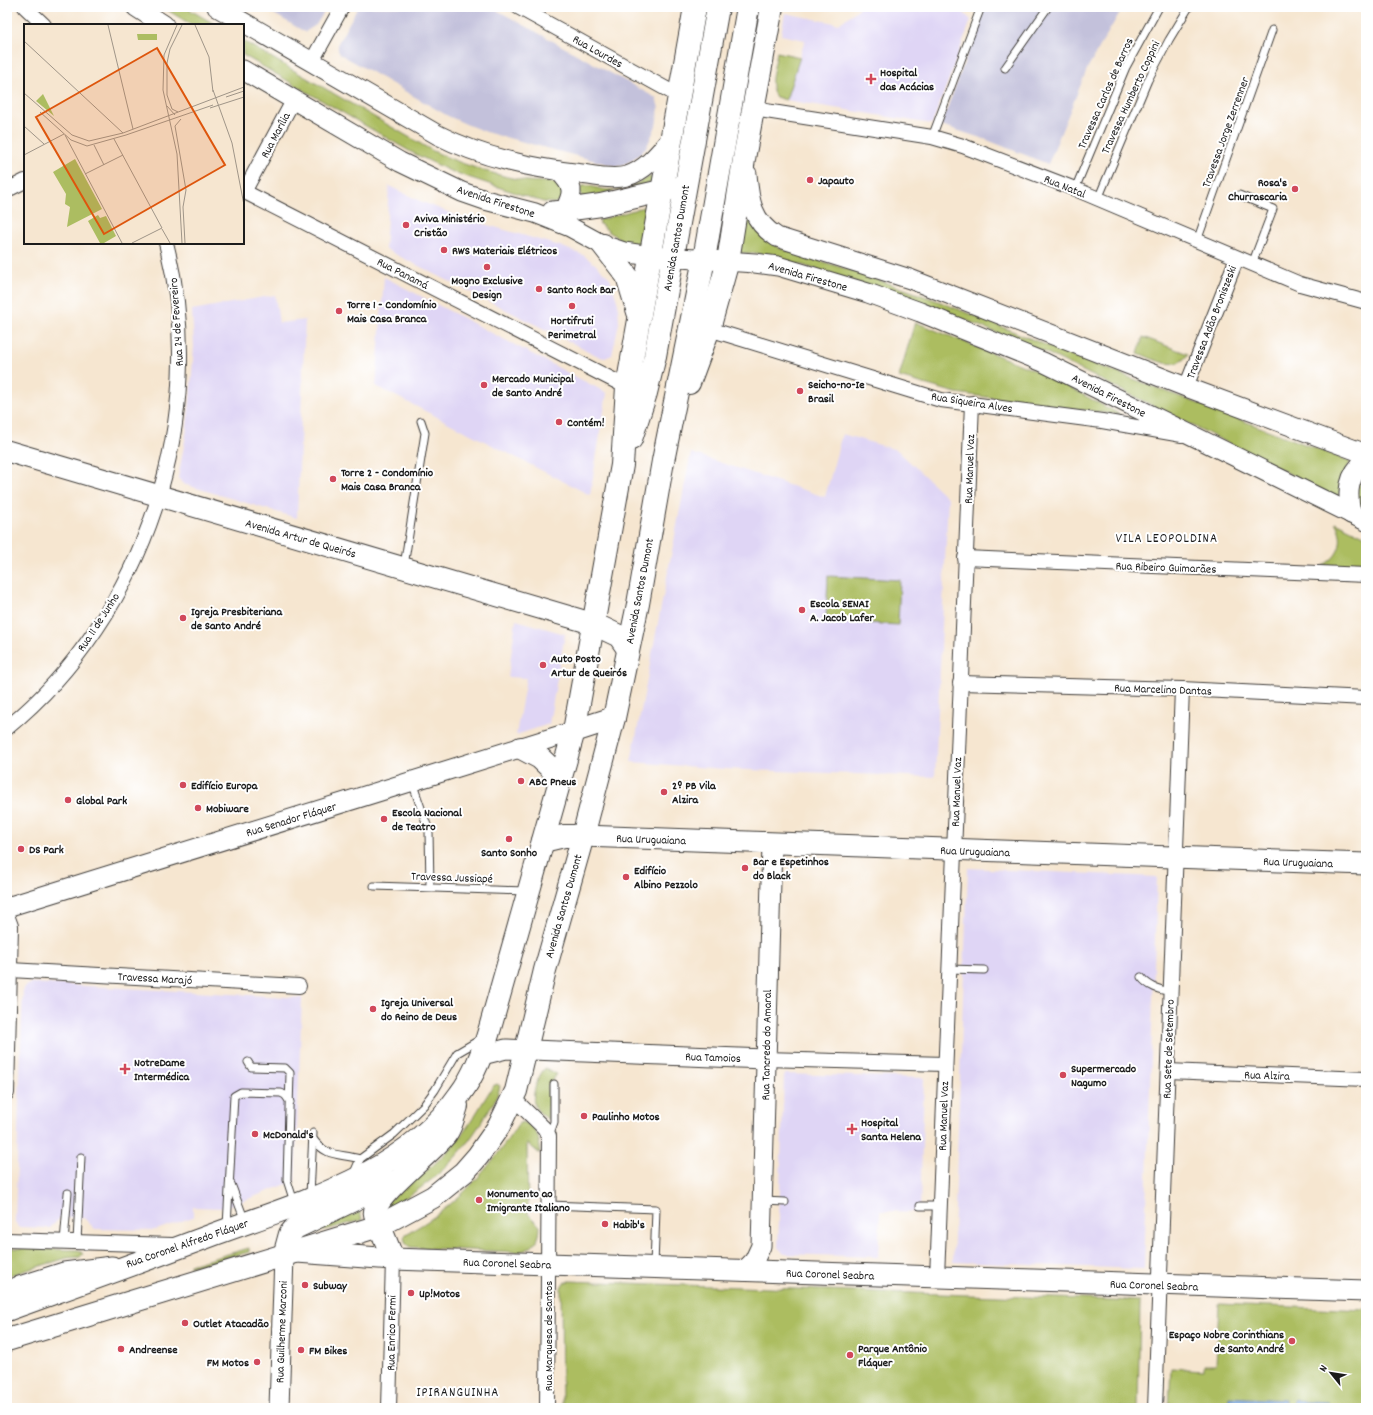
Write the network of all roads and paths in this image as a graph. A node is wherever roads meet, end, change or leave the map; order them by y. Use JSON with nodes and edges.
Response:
{"nodes":[{"id":1,"x":26,"y":7,"type":"edge"},
{"id":2,"x":136,"y":7,"type":"edge"},
{"id":3,"x":217,"y":7,"type":"edge"},
{"id":4,"x":342,"y":7,"type":"edge"},
{"id":5,"x":518,"y":7,"type":"edge"},
{"id":6,"x":695,"y":7,"type":"edge"},
{"id":7,"x":718,"y":7,"type":"edge"},
{"id":8,"x":748,"y":7,"type":"edge"},
{"id":9,"x":772,"y":7,"type":"edge"},
{"id":10,"x":981,"y":7,"type":"edge"},
{"id":11,"x":1048,"y":7,"type":"edge"},
{"id":12,"x":1159,"y":7,"type":"edge"},
{"id":13,"x":1189,"y":7,"type":"edge"},
{"id":14,"x":43,"y":24,"type":"edge"},
{"id":15,"x":162,"y":24,"type":"edge"},
{"id":16,"x":1272,"y":30,"type":"dead end"},
{"id":17,"x":312,"y":61,"type":"junction"},
{"id":18,"x":1005,"y":68,"type":"dead end"},
{"id":19,"x":244,"y":71,"type":"edge"},
{"id":20,"x":679,"y":96,"type":"junction"},
{"id":21,"x":294,"y":99,"type":"junction"},
{"id":22,"x":753,"y":109,"type":"junction"},
{"id":23,"x":932,"y":137,"type":"junction"},
{"id":24,"x":671,"y":139,"type":"junction"},
{"id":25,"x":745,"y":153,"type":"junction"},
{"id":26,"x":721,"y":160,"type":"junction"},
{"id":27,"x":559,"y":171,"type":"junction"},
{"id":28,"x":24,"y":182,"type":"edge"},
{"id":29,"x":685,"y":185,"type":"junction"},
{"id":30,"x":7,"y":190,"type":"edge"},
{"id":31,"x":662,"y":190,"type":"junction"},
{"id":32,"x":1075,"y":190,"type":"junction"},
{"id":33,"x":244,"y":192,"type":"edge"},
{"id":34,"x":1239,"y":195,"type":"dead end"},
{"id":35,"x":1098,"y":199,"type":"junction"},
{"id":36,"x":565,"y":210,"type":"junction"},
{"id":37,"x":535,"y":213,"type":"junction"},
{"id":38,"x":1197,"y":241,"type":"junction"},
{"id":39,"x":166,"y":244,"type":"edge"},
{"id":40,"x":603,"y":245,"type":"junction"},
{"id":41,"x":650,"y":256,"type":"junction"},
{"id":42,"x":672,"y":257,"type":"junction"},
{"id":43,"x":1237,"y":258,"type":"junction"},
{"id":44,"x":704,"y":259,"type":"junction"},
{"id":45,"x":728,"y":261,"type":"junction"},
{"id":46,"x":1252,"y":264,"type":"junction"},
{"id":47,"x":1366,"y":302,"type":"edge"},
{"id":48,"x":639,"y":315,"type":"junction"},
{"id":49,"x":709,"y":329,"type":"junction"},
{"id":50,"x":627,"y":387,"type":"junction"},
{"id":51,"x":1186,"y":387,"type":"junction"},
{"id":52,"x":972,"y":403,"type":"junction"},
{"id":53,"x":421,"y":421,"type":"dead end"},
{"id":54,"x":670,"y":428,"type":"junction"},
{"id":55,"x":1194,"y":438,"type":"junction"},
{"id":56,"x":7,"y":452,"type":"edge"},
{"id":57,"x":1366,"y":454,"type":"edge"},
{"id":58,"x":1366,"y":460,"type":"edge"},
{"id":59,"x":622,"y":465,"type":"junction"},
{"id":60,"x":159,"y":496,"type":"junction"},
{"id":61,"x":1359,"y":518,"type":"edge"},
{"id":62,"x":965,"y":558,"type":"junction"},
{"id":63,"x":404,"y":568,"type":"junction"},
{"id":64,"x":1366,"y":575,"type":"edge"},
{"id":65,"x":594,"y":624,"type":"junction"},
{"id":66,"x":628,"y":649,"type":"junction"},
{"id":67,"x":960,"y":683,"type":"junction"},
{"id":68,"x":1182,"y":689,"type":"junction"},
{"id":69,"x":1366,"y":698,"type":"edge"},
{"id":70,"x":614,"y":718,"type":"junction"},
{"id":71,"x":7,"y":728,"type":"edge"},
{"id":72,"x":574,"y":731,"type":"junction"},
{"id":73,"x":521,"y":748,"type":"junction"},
{"id":74,"x":561,"y":778,"type":"junction"},
{"id":75,"x":412,"y":782,"type":"junction"},
{"id":76,"x":583,"y":836,"type":"junction"},
{"id":77,"x":543,"y":841,"type":"junction"},
{"id":78,"x":772,"y":844,"type":"junction"},
{"id":79,"x":953,"y":850,"type":"junction"},
{"id":80,"x":1176,"y":859,"type":"junction"},
{"id":81,"x":1366,"y":864,"type":"edge"},
{"id":82,"x":374,"y":886,"type":"dead end"},
{"id":83,"x":430,"y":887,"type":"junction"},
{"id":84,"x":529,"y":891,"type":"junction"},
{"id":85,"x":7,"y":907,"type":"edge"},
{"id":86,"x":7,"y":915,"type":"edge"},
{"id":87,"x":949,"y":969,"type":"junction"},
{"id":88,"x":10,"y":970,"type":"junction"},
{"id":89,"x":984,"y":970,"type":"dead end"},
{"id":90,"x":1141,"y":977,"type":"dead end"},
{"id":91,"x":299,"y":986,"type":"dead end"},
{"id":92,"x":1171,"y":991,"type":"junction"},
{"id":93,"x":485,"y":1045,"type":"junction"},
{"id":94,"x":527,"y":1050,"type":"junction"},
{"id":95,"x":765,"y":1059,"type":"junction"},
{"id":96,"x":248,"y":1062,"type":"dead end"},
{"id":97,"x":945,"y":1064,"type":"junction"},
{"id":98,"x":1168,"y":1071,"type":"junction"},
{"id":99,"x":1366,"y":1078,"type":"edge"},
{"id":100,"x":554,"y":1084,"type":"dead end"},
{"id":101,"x":7,"y":1093,"type":"edge"},
{"id":102,"x":460,"y":1095,"type":"junction"},
{"id":103,"x":514,"y":1098,"type":"junction"},
{"id":104,"x":290,"y":1102,"type":"junction"},
{"id":105,"x":549,"y":1136,"type":"junction"},
{"id":106,"x":81,"y":1157,"type":"dead end"},
{"id":107,"x":360,"y":1159,"type":"junction"},
{"id":108,"x":404,"y":1175,"type":"junction"},
{"id":109,"x":230,"y":1180,"type":"junction"},
{"id":110,"x":350,"y":1183,"type":"junction"},
{"id":111,"x":68,"y":1193,"type":"dead end"},
{"id":112,"x":762,"y":1201,"type":"junction"},
{"id":113,"x":303,"y":1202,"type":"junction"},
{"id":114,"x":785,"y":1202,"type":"dead end"},
{"id":115,"x":549,"y":1205,"type":"junction"},
{"id":116,"x":920,"y":1206,"type":"dead end"},
{"id":117,"x":940,"y":1206,"type":"junction"},
{"id":118,"x":236,"y":1226,"type":"junction"},
{"id":119,"x":379,"y":1226,"type":"junction"},
{"id":120,"x":7,"y":1240,"type":"edge"},
{"id":121,"x":71,"y":1242,"type":"junction"},
{"id":122,"x":184,"y":1246,"type":"junction"},
{"id":123,"x":761,"y":1246,"type":"junction"},
{"id":124,"x":289,"y":1254,"type":"junction"},
{"id":125,"x":393,"y":1259,"type":"junction"},
{"id":126,"x":548,"y":1264,"type":"junction"},
{"id":127,"x":131,"y":1265,"type":"junction"},
{"id":128,"x":654,"y":1268,"type":"junction"},
{"id":129,"x":744,"y":1271,"type":"junction"},
{"id":130,"x":787,"y":1272,"type":"junction"},
{"id":131,"x":937,"y":1277,"type":"junction"},
{"id":132,"x":1159,"y":1285,"type":"junction"},
{"id":133,"x":7,"y":1291,"type":"edge"},
{"id":134,"x":1366,"y":1291,"type":"edge"},
{"id":135,"x":7,"y":1310,"type":"edge"},
{"id":136,"x":7,"y":1340,"type":"edge"},
{"id":137,"x":279,"y":1408,"type":"edge"},
{"id":138,"x":389,"y":1408,"type":"edge"},
{"id":139,"x":547,"y":1408,"type":"edge"},
{"id":140,"x":1155,"y":1408,"type":"edge"}],
"edges":[{"from":1,"to":14,"type":"street"},
{"from":2,"to":15,"type":"main road"},
{"from":3,"to":17,"type":"main road"},
{"from":4,"to":17,"type":"street"},
{"from":5,"to":20,"type":"street","name":"Rua Lourdes"},
{"from":6,"to":20,"type":"highway","name":"Avenida Santos Dumont"},
{"from":7,"to":29,"type":"highway","name":"Avenida Santos Dumont"},
{"from":8,"to":26,"type":"highway","name":"Avenida Santos Dumont"},
{"from":9,"to":22,"type":"highway","name":"Avenida Santos Dumont"},
{"from":10,"to":23,"type":"lane"},
{"from":11,"to":18,"type":"lane"},
{"from":12,"to":32,"type":"lane","name":"Travessa Carlos de Barros"},
{"from":13,"to":35,"type":"lane","name":"Travessa Humberto Coppini"},
{"from":16,"to":38,"type":"lane","name":"Travessa Jorge Zerrenner"},
{"from":17,"to":27,"type":"main road"},
{"from":19,"to":21,"type":"main road","name":"Avenida Firestone"},
{"from":20,"to":24,"type":"highway","name":"Avenida Santos Dumont"},
{"from":21,"to":33,"type":"street","name":"Rua Marília"},
{"from":21,"to":37,"type":"main road","name":"Avenida Firestone"},
{"from":22,"to":23,"type":"street","name":"Rua Natal"},
{"from":22,"to":25,"type":"highway","name":"Avenida Santos Dumont"},
{"from":23,"to":32,"type":"street","name":"Rua Natal"},
{"from":24,"to":27,"type":"main road"},
{"from":24,"to":31,"type":"highway","name":"Avenida Santos Dumont"},
{"from":25,"to":45,"type":"highway","name":"Avenida Santos Dumont"},
{"from":25,"to":51,"type":"main road"},
{"from":26,"to":29,"type":"highway"},
{"from":26,"to":44,"type":"highway","name":"Avenida Santos Dumont"},
{"from":27,"to":36,"type":"main road"},
{"from":28,"to":30,"type":"street"},
{"from":29,"to":31,"type":"highway"},
{"from":29,"to":42,"type":"highway","name":"Avenida Santos Dumont"},
{"from":31,"to":36,"type":"highway"},
{"from":31,"to":41,"type":"highway","name":"Avenida Santos Dumont"},
{"from":32,"to":35,"type":"street","name":"Rua Natal"},
{"from":33,"to":50,"type":"street","name":"Rua Panamá"},
{"from":34,"to":46,"type":"lane"},
{"from":35,"to":38,"type":"street","name":"Rua Natal"},
{"from":36,"to":37,"type":"main road"},
{"from":37,"to":40,"type":"main road","name":"Avenida Firestone"},
{"from":38,"to":43,"type":"street","name":"Rua Natal"},
{"from":39,"to":60,"type":"street","name":"Rua 24 de Fevereiro"},
{"from":40,"to":41,"type":"main road","name":"Avenida Firestone"},
{"from":40,"to":48,"type":"highway"},
{"from":41,"to":42,"type":"main road","name":"Avenida Firestone"},
{"from":41,"to":48,"type":"highway","name":"Avenida Santos Dumont"},
{"from":42,"to":44,"type":"main road","name":"Avenida Firestone"},
{"from":42,"to":59,"type":"highway","name":"Avenida Santos Dumont"},
{"from":43,"to":46,"type":"street","name":"Rua Natal"},
{"from":43,"to":51,"type":"street","name":"Travessa Adão Broniszeski"},
{"from":44,"to":45,"type":"main road","name":"Avenida Firestone"},
{"from":44,"to":54,"type":"highway","name":"Avenida Santos Dumont"},
{"from":45,"to":49,"type":"highway","name":"Avenida Santos Dumont"},
{"from":45,"to":55,"type":"main road","name":"Avenida Firestone"},
{"from":46,"to":47,"type":"street","name":"Rua Natal"},
{"from":48,"to":50,"type":"highway","name":"Avenida Santos Dumont"},
{"from":49,"to":52,"type":"street","name":"Rua Siqueira Alves"},
{"from":49,"to":54,"type":"highway","name":"Avenida Santos Dumont"},
{"from":50,"to":59,"type":"highway","name":"Avenida Santos Dumont"},
{"from":51,"to":57,"type":"main road"},
{"from":52,"to":55,"type":"street","name":"Rua Siqueira Alves"},
{"from":52,"to":62,"type":"street","name":"Rua Manuel Vaz"},
{"from":53,"to":63,"type":"lane"},
{"from":54,"to":66,"type":"highway","name":"Avenida Santos Dumont"},
{"from":55,"to":61,"type":"main road","name":"Avenida Firestone"},
{"from":56,"to":60,"type":"main road","name":"Avenida Artur de Queirós"},
{"from":58,"to":61,"type":"main road"},
{"from":59,"to":65,"type":"highway","name":"Avenida Santos Dumont"},
{"from":60,"to":63,"type":"main road","name":"Avenida Artur de Queirós"},
{"from":60,"to":71,"type":"street","name":"Rua 11 de Junho"},
{"from":62,"to":64,"type":"street","name":"Rua Ribeiro Guimarães"},
{"from":62,"to":67,"type":"street","name":"Rua Manuel Vaz"},
{"from":63,"to":65,"type":"main road","name":"Avenida Artur de Queirós"},
{"from":65,"to":66,"type":"highway"},
{"from":65,"to":72,"type":"highway","name":"Avenida Santos Dumont"},
{"from":66,"to":70,"type":"highway","name":"Avenida Santos Dumont"},
{"from":67,"to":68,"type":"street","name":"Rua Marcelino Dantas"},
{"from":67,"to":79,"type":"street","name":"Rua Manuel Vaz"},
{"from":68,"to":69,"type":"street","name":"Rua Marcelino Dantas"},
{"from":68,"to":80,"type":"street","name":"Rua Sete de Setembro"},
{"from":70,"to":72,"type":"highway"},
{"from":70,"to":76,"type":"highway","name":"Avenida Santos Dumont"},
{"from":72,"to":73,"type":"main road","name":"Rua Senador Fláquer"},
{"from":72,"to":74,"type":"highway","name":"Avenida Santos Dumont"},
{"from":73,"to":74,"type":"highway"},
{"from":73,"to":75,"type":"main road","name":"Rua Senador Fláquer"},
{"from":74,"to":77,"type":"highway","name":"Avenida Santos Dumont"},
{"from":75,"to":83,"type":"lane"},
{"from":75,"to":85,"type":"main road","name":"Rua Senador Fláquer"},
{"from":76,"to":77,"type":"highway"},
{"from":76,"to":78,"type":"main road","name":"Rua Uruguaiana"},
{"from":76,"to":94,"type":"highway","name":"Avenida Santos Dumont"},
{"from":77,"to":84,"type":"highway","name":"Avenida Santos Dumont"},
{"from":78,"to":79,"type":"main road","name":"Rua Uruguaiana"},
{"from":78,"to":95,"type":"main road","name":"Rua Tancredo do Amaral"},
{"from":79,"to":80,"type":"main road","name":"Rua Uruguaiana"},
{"from":79,"to":87,"type":"street","name":"Rua Manuel Vaz"},
{"from":80,"to":81,"type":"main road","name":"Rua Uruguaiana"},
{"from":80,"to":92,"type":"street","name":"Rua Sete de Setembro"},
{"from":82,"to":83,"type":"lane","name":"Travessa Jussiapé"},
{"from":83,"to":84,"type":"lane","name":"Travessa Jussiapé"},
{"from":84,"to":93,"type":"highway","name":"Avenida Santos Dumont"},
{"from":86,"to":88,"type":"street"},
{"from":87,"to":89,"type":"lane"},
{"from":87,"to":97,"type":"street","name":"Rua Manuel Vaz"},
{"from":88,"to":91,"type":"street","name":"Travessa Marajó"},
{"from":88,"to":101,"type":"street"},
{"from":90,"to":92,"type":"lane"},
{"from":92,"to":98,"type":"street","name":"Rua Sete de Setembro"},
{"from":93,"to":94,"type":"main road","name":"Rua Tamoios"},
{"from":93,"to":102,"type":"highway","name":"Avenida Santos Dumont"},
{"from":93,"to":107,"type":"lane"},
{"from":94,"to":95,"type":"main road","name":"Rua Tamoios"},
{"from":94,"to":103,"type":"highway","name":"Avenida Santos Dumont"},
{"from":95,"to":97,"type":"street","name":"Rua Tamoios"},
{"from":95,"to":112,"type":"main road","name":"Rua Tancredo do Amaral"},
{"from":96,"to":104,"type":"lane"},
{"from":97,"to":117,"type":"street","name":"Rua Manuel Vaz"},
{"from":98,"to":99,"type":"street","name":"Rua Alzira"},
{"from":98,"to":132,"type":"street","name":"Rua Sete de Setembro"},
{"from":100,"to":105,"type":"lane"},
{"from":102,"to":108,"type":"highway"},
{"from":102,"to":110,"type":"highway","name":"Avenida Santos Dumont"},
{"from":103,"to":105,"type":"street"},
{"from":103,"to":119,"type":"highway","name":"Avenida Santos Dumont"},
{"from":104,"to":109,"type":"lane"},
{"from":104,"to":113,"type":"lane"},
{"from":105,"to":115,"type":"street","name":"Rua Marquesa de Santos"},
{"from":106,"to":121,"type":"lane"},
{"from":107,"to":110,"type":"lane"},
{"from":107,"to":113,"type":"lane"},
{"from":108,"to":119,"type":"highway"},
{"from":108,"to":124,"type":"highway"},
{"from":109,"to":118,"type":"lane"},
{"from":109,"to":118,"type":"lane"},
{"from":110,"to":113,"type":"highway","name":"Avenida Santos Dumont"},
{"from":111,"to":121,"type":"lane"},
{"from":112,"to":114,"type":"lane"},
{"from":112,"to":123,"type":"main road","name":"Rua Tancredo do Amaral"},
{"from":113,"to":118,"type":"highway","name":"Rua Coronel Alfredo Fláquer"},
{"from":115,"to":126,"type":"street","name":"Rua Marquesa de Santos"},
{"from":115,"to":128,"type":"lane"},
{"from":116,"to":117,"type":"lane"},
{"from":117,"to":131,"type":"street","name":"Rua Manuel Vaz"},
{"from":118,"to":122,"type":"highway","name":"Rua Coronel Alfredo Fláquer"},
{"from":119,"to":124,"type":"highway","name":"Avenida Santos Dumont"},
{"from":119,"to":125,"type":"highway"},
{"from":120,"to":121,"type":"street"},
{"from":121,"to":122,"type":"street"},
{"from":122,"to":127,"type":"highway","name":"Rua Coronel Alfredo Fláquer"},
{"from":123,"to":129,"type":"main road","name":"Rua Tancredo do Amaral"},
{"from":123,"to":130,"type":"main road"},
{"from":124,"to":125,"type":"main road","name":"Rua Coronel Seabra"},
{"from":124,"to":136,"type":"highway"},
{"from":124,"to":137,"type":"main road","name":"Rua Guilherme Marconi"},
{"from":125,"to":126,"type":"main road","name":"Rua Coronel Seabra"},
{"from":125,"to":138,"type":"street","name":"Rua Enrico Fermi"},
{"from":126,"to":128,"type":"main road","name":"Rua Coronel Seabra"},
{"from":126,"to":139,"type":"street","name":"Rua Marquesa de Santos"},
{"from":127,"to":133,"type":"main road","name":"Rua Coronel Alfredo Fláquer"},
{"from":127,"to":135,"type":"highway"},
{"from":128,"to":129,"type":"main road","name":"Rua Coronel Seabra"},
{"from":129,"to":130,"type":"main road","name":"Rua Coronel Seabra"},
{"from":130,"to":131,"type":"main road","name":"Rua Coronel Seabra"},
{"from":131,"to":132,"type":"main road","name":"Rua Coronel Seabra"},
{"from":132,"to":134,"type":"main road","name":"Rua Coronel Seabra"},
{"from":132,"to":140,"type":"street","name":"Rua Sete de Setembro"}]}
